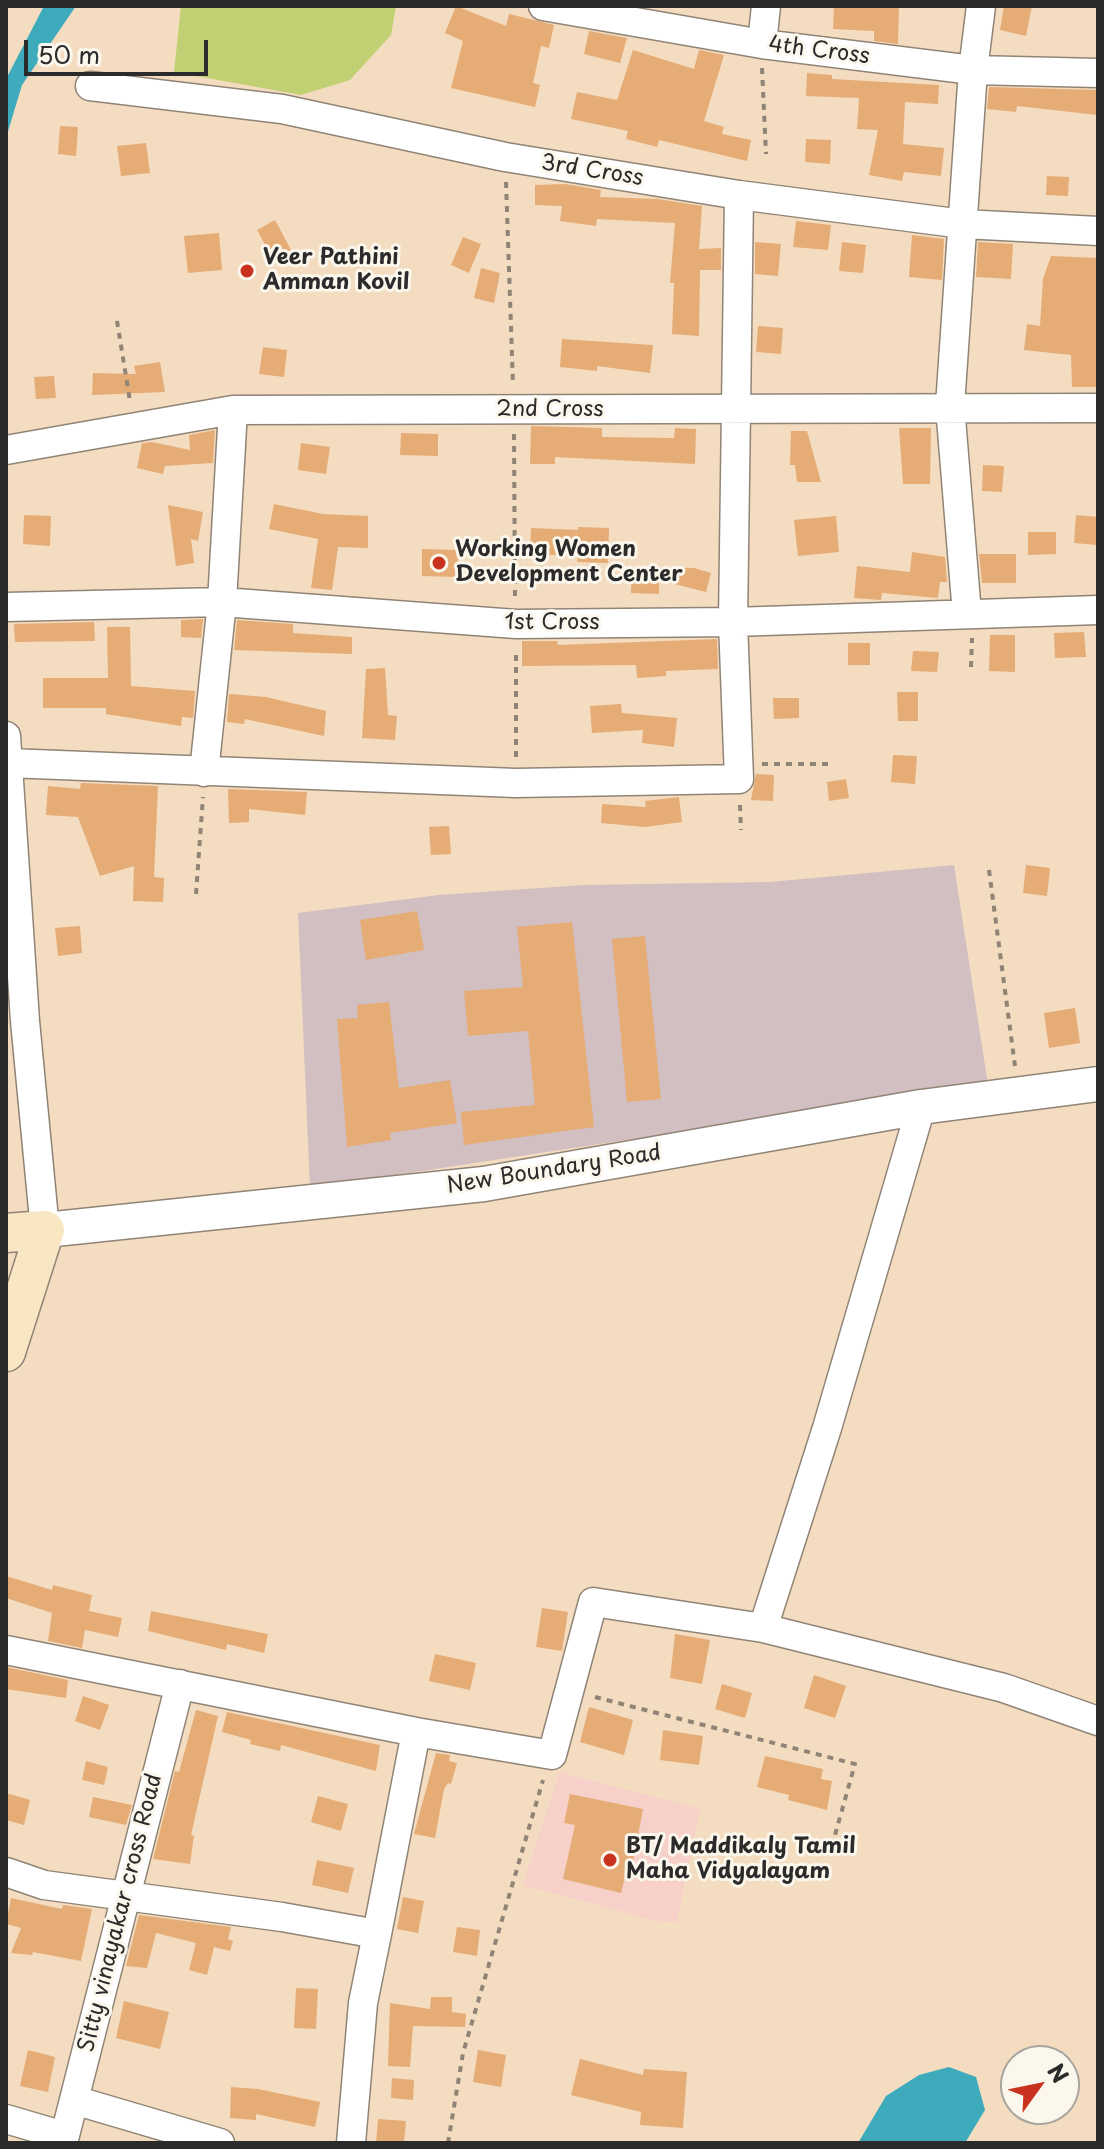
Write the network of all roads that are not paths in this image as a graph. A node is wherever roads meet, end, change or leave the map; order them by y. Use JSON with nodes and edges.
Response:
{"nodes":[{"id":1,"x":543,"y":6,"type":"edge"},
{"id":2,"x":766,"y":6,"type":"edge"},
{"id":3,"x":981,"y":6,"type":"edge"},
{"id":4,"x":762,"y":44,"type":"junction"},
{"id":5,"x":973,"y":70,"type":"junction"},
{"id":6,"x":1098,"y":73,"type":"edge"},
{"id":7,"x":90,"y":86,"type":"dead end"},
{"id":8,"x":739,"y":195,"type":"junction"},
{"id":9,"x":963,"y":224,"type":"junction"},
{"id":10,"x":1098,"y":231,"type":"edge"},
{"id":11,"x":950,"y":406,"type":"junction"},
{"id":12,"x":1098,"y":408,"type":"edge"},
{"id":13,"x":233,"y":410,"type":"junction"},
{"id":14,"x":737,"y":410,"type":"junction"},
{"id":15,"x":6,"y":450,"type":"edge"},
{"id":16,"x":222,"y":602,"type":"junction"},
{"id":17,"x":6,"y":607,"type":"edge"},
{"id":18,"x":1098,"y":610,"type":"edge"},
{"id":19,"x":967,"y":614,"type":"junction"},
{"id":20,"x":733,"y":622,"type":"junction"},
{"id":21,"x":7,"y":750,"type":"edge"},
{"id":22,"x":204,"y":772,"type":"junction"},
{"id":23,"x":1098,"y":1084,"type":"edge"},
{"id":24,"x":921,"y":1107,"type":"junction"},
{"id":25,"x":45,"y":1230,"type":"junction"},
{"id":26,"x":6,"y":1233,"type":"edge"},
{"id":27,"x":6,"y":1352,"type":"edge"},
{"id":28,"x":763,"y":1628,"type":"junction"},
{"id":29,"x":6,"y":1650,"type":"edge"},
{"id":30,"x":180,"y":1684,"type":"junction"},
{"id":31,"x":1098,"y":1721,"type":"edge"},
{"id":32,"x":416,"y":1732,"type":"junction"},
{"id":33,"x":6,"y":1872,"type":"edge"},
{"id":34,"x":124,"y":1895,"type":"junction"},
{"id":35,"x":377,"y":1934,"type":"junction"},
{"id":36,"x":74,"y":2100,"type":"junction"},
{"id":37,"x":6,"y":2119,"type":"edge"},
{"id":38,"x":64,"y":2140,"type":"edge"},
{"id":39,"x":220,"y":2143,"type":"edge"},
{"id":40,"x":351,"y":2143,"type":"edge"}],
"edges":[{"from":1,"to":4,"type":"street","name":"4th Cross"},
{"from":2,"to":4,"type":"street"},
{"from":3,"to":5,"type":"street"},
{"from":4,"to":5,"type":"street","name":"4th Cross"},
{"from":5,"to":6,"type":"street","name":"4th Cross"},
{"from":5,"to":9,"type":"street"},
{"from":7,"to":8,"type":"street","name":"3rd Cross"},
{"from":8,"to":9,"type":"street","name":"3rd Cross"},
{"from":8,"to":14,"type":"street"},
{"from":9,"to":10,"type":"street","name":"3rd Cross"},
{"from":9,"to":11,"type":"street"},
{"from":11,"to":12,"type":"street","name":"2nd Cross"},
{"from":11,"to":14,"type":"street","name":"2nd Cross"},
{"from":11,"to":19,"type":"street"},
{"from":13,"to":14,"type":"street","name":"2nd Cross"},
{"from":13,"to":15,"type":"street","name":"2nd Cross"},
{"from":13,"to":16,"type":"street"},
{"from":14,"to":20,"type":"street"},
{"from":16,"to":17,"type":"street","name":"1st Cross"},
{"from":16,"to":20,"type":"street","name":"1st Cross"},
{"from":16,"to":22,"type":"street"},
{"from":18,"to":19,"type":"street","name":"1st Cross"},
{"from":19,"to":20,"type":"street","name":"1st Cross"},
{"from":20,"to":22,"type":"street"},
{"from":21,"to":22,"type":"street"},
{"from":21,"to":25,"type":"street"},
{"from":23,"to":24,"type":"street","name":"New Boundary Road"},
{"from":24,"to":25,"type":"street","name":"New Boundary Road"},
{"from":24,"to":28,"type":"street"},
{"from":25,"to":26,"type":"main road","name":"New Boundary Road"},
{"from":25,"to":27,"type":"main road"},
{"from":28,"to":31,"type":"street"},
{"from":28,"to":32,"type":"street"},
{"from":29,"to":30,"type":"street"},
{"from":30,"to":32,"type":"street"},
{"from":30,"to":34,"type":"street","name":"Sitty vinayakar cross Road"},
{"from":32,"to":35,"type":"street"},
{"from":33,"to":34,"type":"street"},
{"from":34,"to":35,"type":"street"},
{"from":34,"to":36,"type":"street","name":"Sitty vinayakar cross Road"},
{"from":35,"to":40,"type":"street"},
{"from":36,"to":38,"type":"street","name":"Sitty vinayakar cross Road"},
{"from":36,"to":39,"type":"street"},
{"from":37,"to":38,"type":"street"}]}
